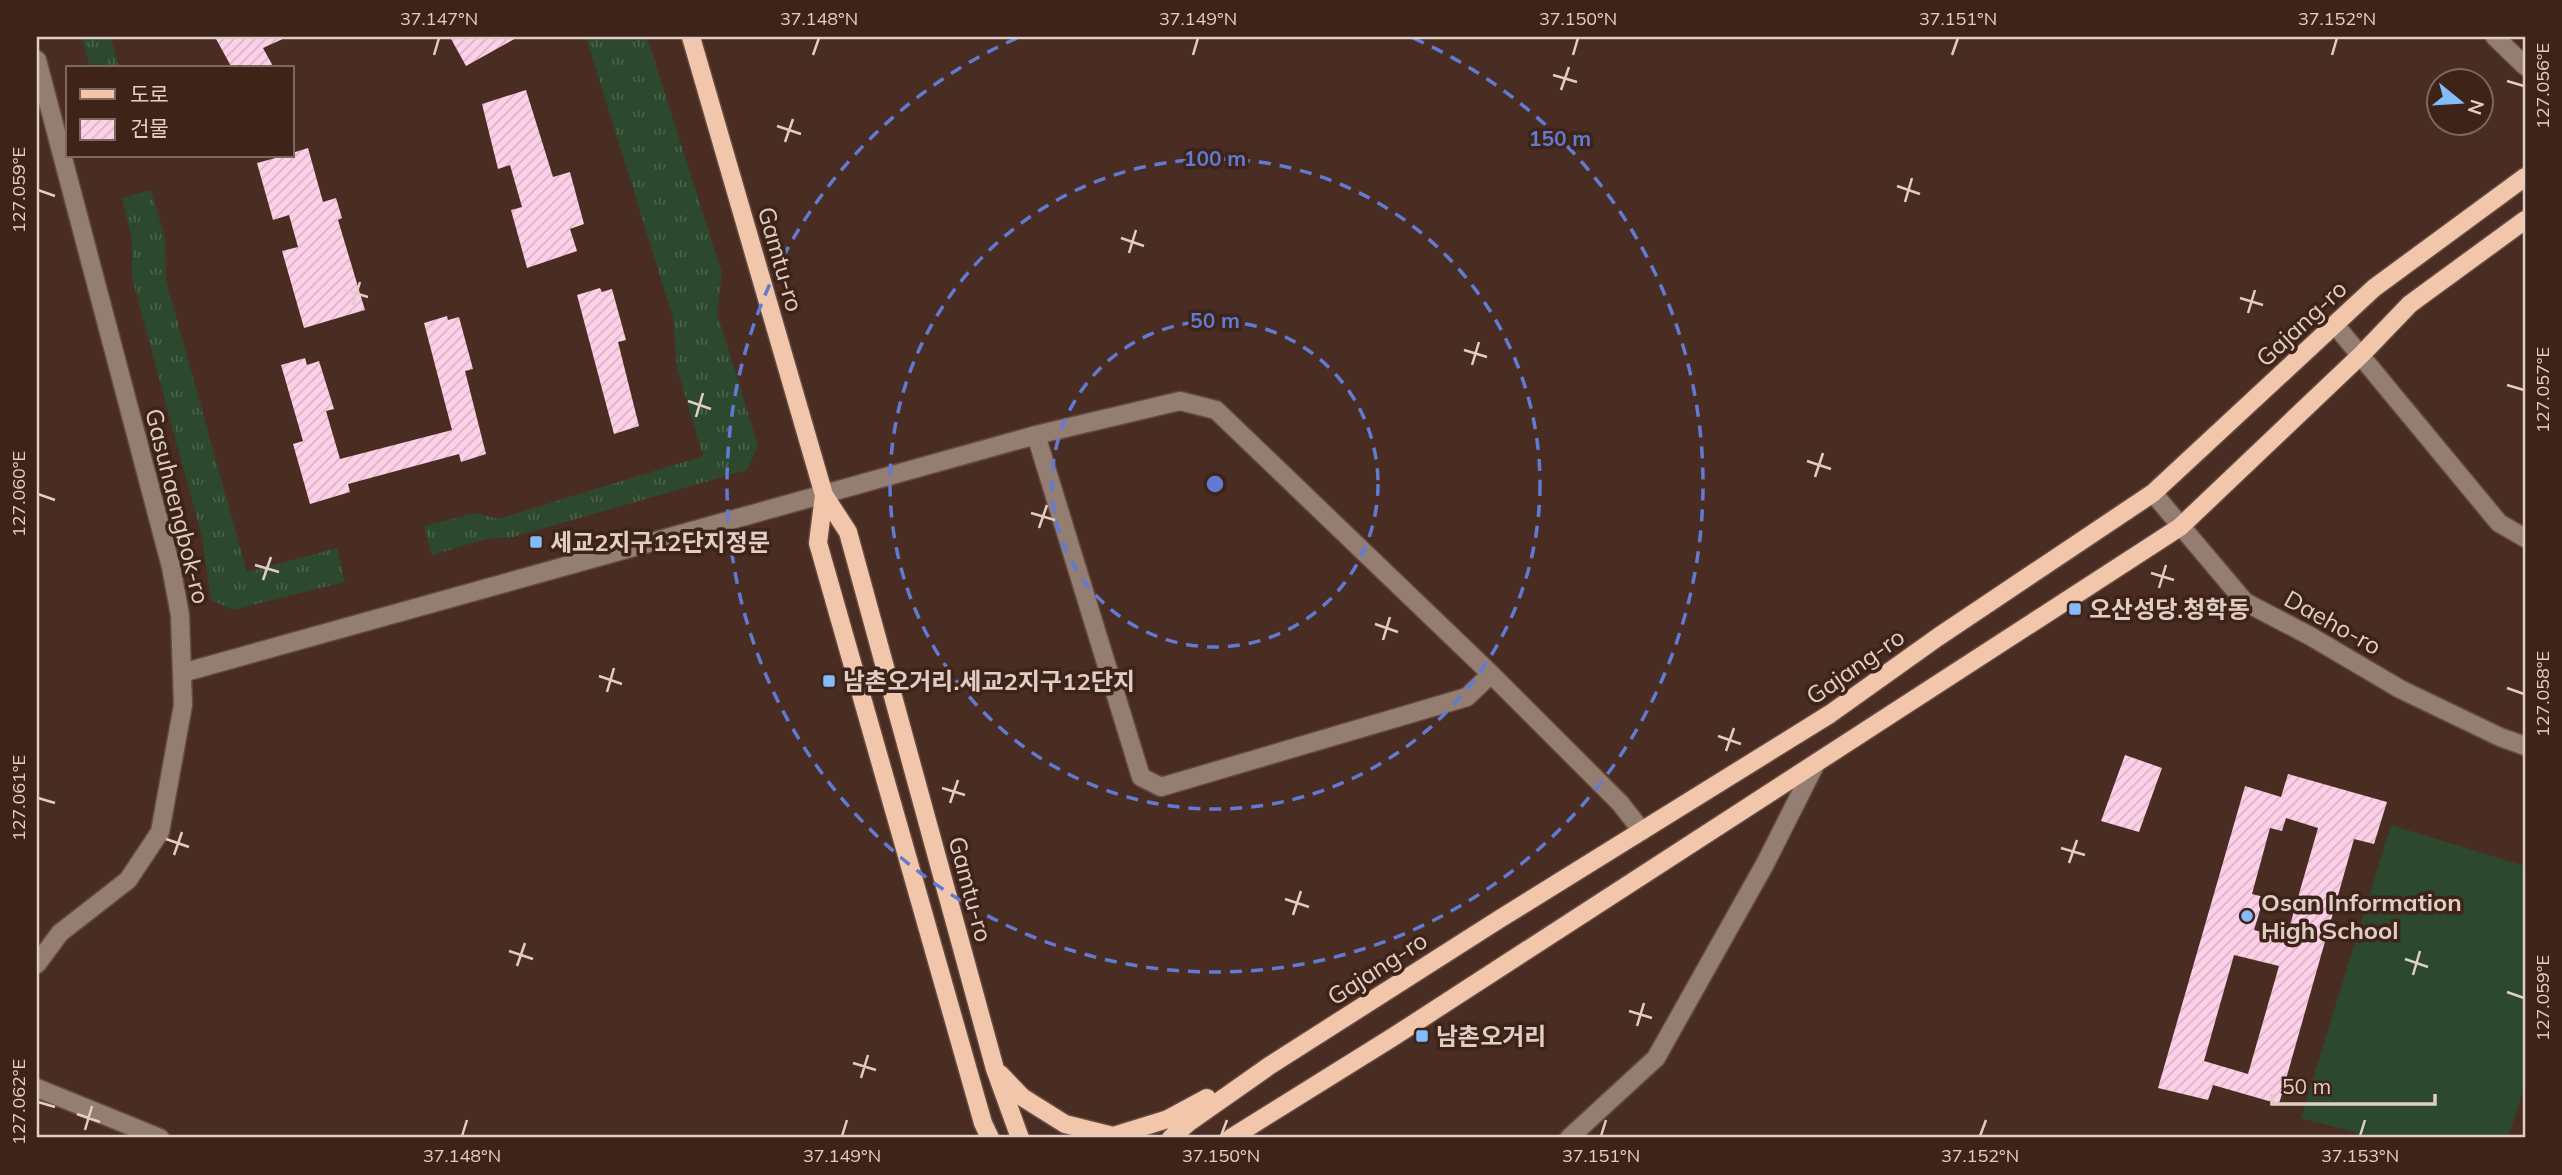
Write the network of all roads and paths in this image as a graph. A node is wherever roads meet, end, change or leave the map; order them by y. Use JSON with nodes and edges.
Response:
{"nodes":[{"id":1,"x":691,"y":37,"type":"edge"},
{"id":2,"x":2495,"y":37,"type":"edge"},
{"id":3,"x":37,"y":60,"type":"edge"},
{"id":4,"x":2525,"y":66,"type":"edge"},
{"id":5,"x":2525,"y":177,"type":"edge"},
{"id":6,"x":2525,"y":220,"type":"edge"},
{"id":7,"x":2336,"y":326,"type":"junction"},
{"id":8,"x":2361,"y":355,"type":"junction"},
{"id":9,"x":1036,"y":435,"type":"junction"},
{"id":10,"x":2153,"y":493,"type":"junction"},
{"id":11,"x":824,"y":495,"type":"junction"},
{"id":12,"x":2180,"y":527,"type":"junction"},
{"id":13,"x":2525,"y":538,"type":"edge"},
{"id":14,"x":182,"y":673,"type":"junction"},
{"id":15,"x":1491,"y":674,"type":"junction"},
{"id":16,"x":2525,"y":746,"type":"edge"},
{"id":17,"x":1816,"y":763,"type":"junction"},
{"id":18,"x":1642,"y":831,"type":"junction"},
{"id":19,"x":37,"y":964,"type":"edge"},
{"id":20,"x":1269,"y":1066,"type":"junction"},
{"id":21,"x":995,"y":1069,"type":"junction"},
{"id":22,"x":37,"y":1088,"type":"edge"},
{"id":23,"x":1261,"y":1119,"type":"junction"},
{"id":24,"x":986,"y":1133,"type":"edge"},
{"id":25,"x":160,"y":1138,"type":"edge"},
{"id":26,"x":1020,"y":1138,"type":"edge"},
{"id":27,"x":1171,"y":1138,"type":"edge"},
{"id":28,"x":1231,"y":1138,"type":"edge"},
{"id":29,"x":1239,"y":1138,"type":"edge"},
{"id":30,"x":1569,"y":1138,"type":"edge"}],
"edges":[{"from":1,"to":11,"type":"main road","name":"Gamtu-ro"},
{"from":2,"to":4,"type":"street"},
{"from":3,"to":14,"type":"street","name":"Gasuhaengbok-ro"},
{"from":5,"to":7,"type":"main road","name":"Gajang-ro"},
{"from":6,"to":8,"type":"main road"},
{"from":7,"to":8,"type":"street"},
{"from":7,"to":10,"type":"main road","name":"Gajang-ro"},
{"from":8,"to":12,"type":"main road"},
{"from":8,"to":13,"type":"street"},
{"from":9,"to":11,"type":"street"},
{"from":9,"to":15,"type":"street"},
{"from":9,"to":15,"type":"street"},
{"from":10,"to":12,"type":"street","name":"Daeho-ro"},
{"from":10,"to":18,"type":"main road","name":"Gajang-ro"},
{"from":11,"to":14,"type":"street"},
{"from":11,"to":21,"type":"main road","name":"Gamtu-ro"},
{"from":11,"to":24,"type":"main road","name":"Gamtu-ro"},
{"from":12,"to":16,"type":"street","name":"Daeho-ro"},
{"from":12,"to":17,"type":"main road"},
{"from":14,"to":19,"type":"street","name":"Gasuhaengbok-ro"},
{"from":15,"to":18,"type":"street"},
{"from":17,"to":23,"type":"main road"},
{"from":17,"to":30,"type":"street"},
{"from":18,"to":20,"type":"main road","name":"Gajang-ro"},
{"from":20,"to":21,"type":"main road"},
{"from":20,"to":27,"type":"main road","name":"Gajang-ro"},
{"from":21,"to":26,"type":"main road","name":"Gamtu-ro"},
{"from":22,"to":25,"type":"street"},
{"from":23,"to":28,"type":"main road"},
{"from":23,"to":29,"type":"main road"}]}
